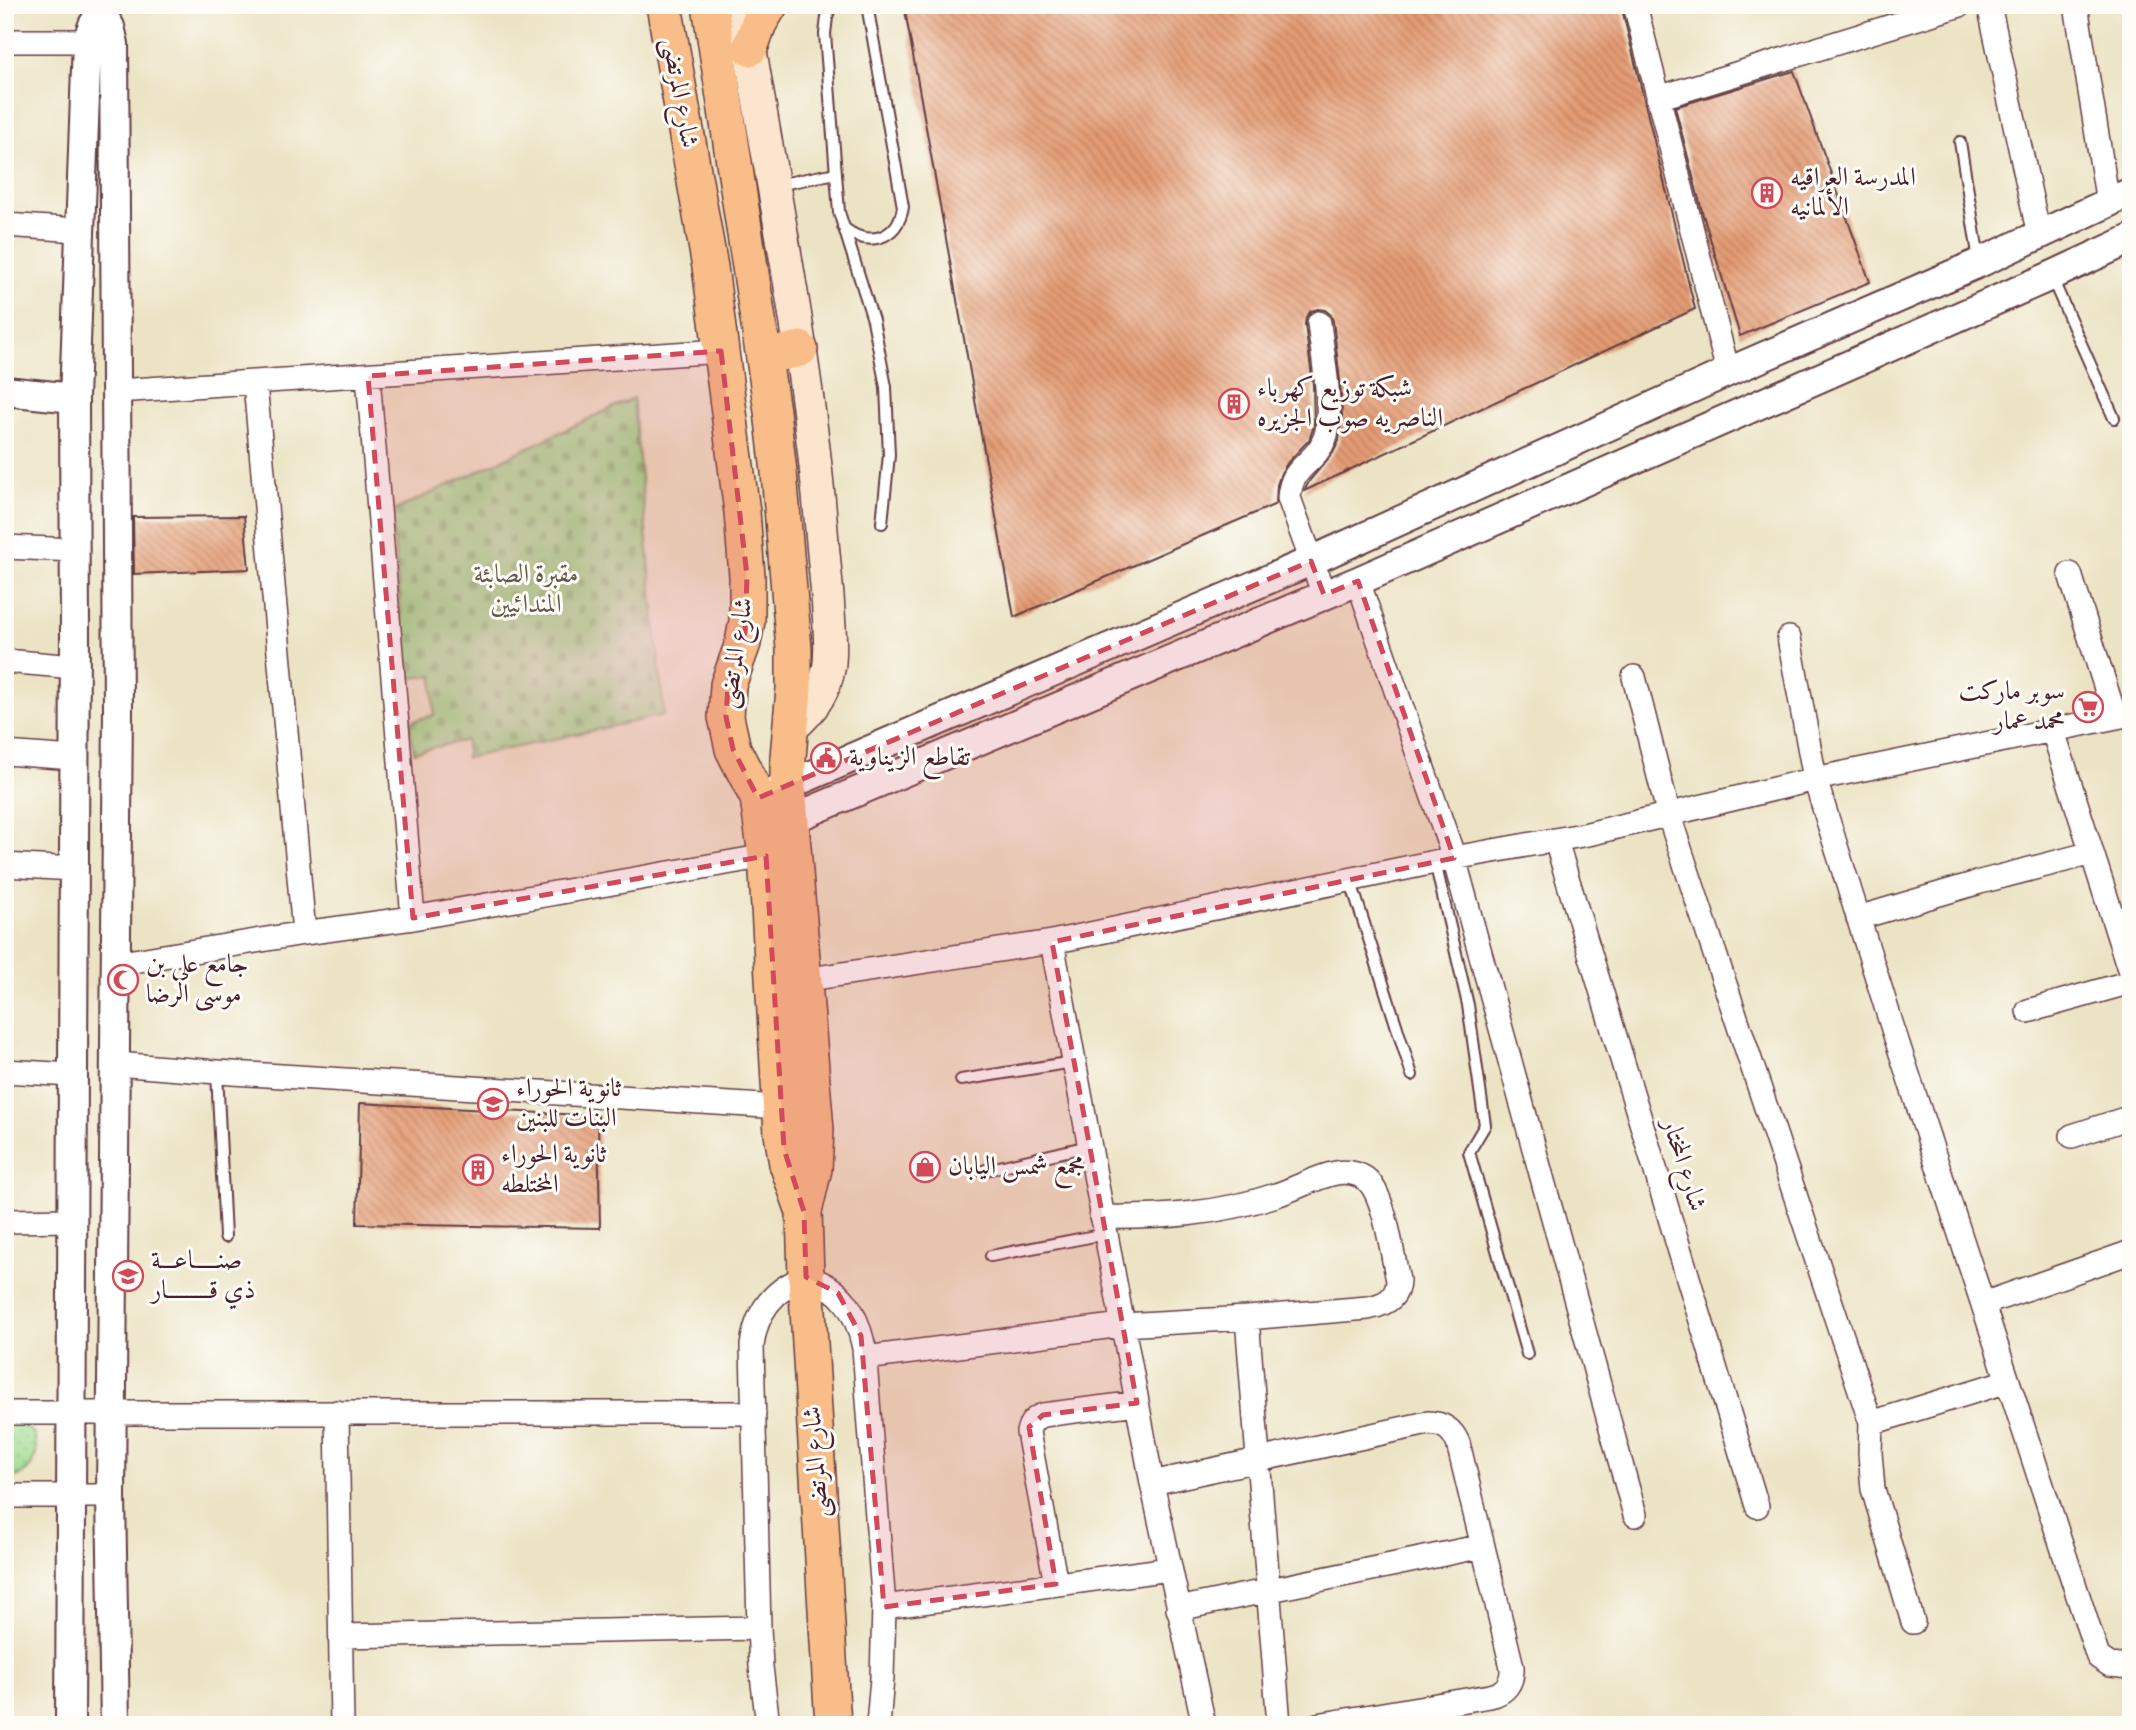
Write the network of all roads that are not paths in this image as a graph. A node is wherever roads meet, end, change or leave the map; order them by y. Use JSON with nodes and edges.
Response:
{"nodes":[{"id":1,"x":664,"y":5,"type":"edge"},
{"id":2,"x":710,"y":5,"type":"edge"},
{"id":3,"x":743,"y":5,"type":"edge"},
{"id":4,"x":770,"y":5,"type":"edge"},
{"id":5,"x":831,"y":5,"type":"edge"},
{"id":6,"x":867,"y":5,"type":"edge"},
{"id":7,"x":1635,"y":5,"type":"edge"},
{"id":8,"x":1960,"y":5,"type":"edge"},
{"id":9,"x":1989,"y":5,"type":"edge"},
{"id":10,"x":2076,"y":5,"type":"edge"},
{"id":11,"x":101,"y":9,"type":"edge"},
{"id":12,"x":5,"y":41,"type":"edge"},
{"id":13,"x":87,"y":41,"type":"junction"},
{"id":14,"x":750,"y":48,"type":"junction"},
{"id":15,"x":1658,"y":98,"type":"junction"},
{"id":16,"x":1960,"y":142,"type":"dead end"},
{"id":17,"x":836,"y":173,"type":"junction"},
{"id":18,"x":773,"y":186,"type":"junction"},
{"id":19,"x":2119,"y":197,"type":"edge"},
{"id":20,"x":5,"y":226,"type":"edge"},
{"id":21,"x":843,"y":227,"type":"junction"},
{"id":22,"x":79,"y":230,"type":"junction"},
{"id":23,"x":2039,"y":235,"type":"junction"},
{"id":24,"x":2131,"y":239,"type":"edge"},
{"id":25,"x":1979,"y":263,"type":"junction"},
{"id":26,"x":2051,"y":276,"type":"junction"},
{"id":27,"x":1319,"y":323,"type":"dead end"},
{"id":28,"x":800,"y":349,"type":"junction"},
{"id":29,"x":721,"y":351,"type":"junction"},
{"id":30,"x":764,"y":357,"type":"junction"},
{"id":31,"x":1728,"y":372,"type":"junction"},
{"id":32,"x":368,"y":376,"type":"junction"},
{"id":33,"x":255,"y":383,"type":"junction"},
{"id":34,"x":5,"y":391,"type":"edge"},
{"id":35,"x":117,"y":391,"type":"junction"},
{"id":36,"x":74,"y":398,"type":"junction"},
{"id":37,"x":2114,"y":418,"type":"dead end"},
{"id":38,"x":882,"y":523,"type":"dead end"},
{"id":39,"x":5,"y":547,"type":"edge"},
{"id":40,"x":75,"y":550,"type":"junction"},
{"id":41,"x":1311,"y":561,"type":"junction"},
{"id":42,"x":2070,"y":574,"type":"dead end"},
{"id":43,"x":1358,"y":581,"type":"junction"},
{"id":44,"x":1324,"y":595,"type":"junction"},
{"id":45,"x":75,"y":635,"type":"junction"},
{"id":46,"x":118,"y":636,"type":"junction"},
{"id":47,"x":1788,"y":638,"type":"dead end"},
{"id":48,"x":5,"y":661,"type":"edge"},
{"id":49,"x":75,"y":667,"type":"junction"},
{"id":50,"x":1634,"y":677,"type":"dead end"},
{"id":51,"x":2123,"y":716,"type":"edge"},
{"id":52,"x":791,"y":729,"type":"junction"},
{"id":53,"x":2053,"y":731,"type":"junction"},
{"id":54,"x":5,"y":753,"type":"edge"},
{"id":55,"x":74,"y":758,"type":"junction"},
{"id":56,"x":1815,"y":779,"type":"junction"},
{"id":57,"x":1669,"y":816,"type":"junction"},
{"id":58,"x":773,"y":818,"type":"junction"},
{"id":59,"x":1556,"y":841,"type":"junction"},
{"id":60,"x":2092,"y":853,"type":"junction"},
{"id":61,"x":1444,"y":860,"type":"junction"},
{"id":62,"x":5,"y":864,"type":"edge"},
{"id":63,"x":73,"y":869,"type":"junction"},
{"id":64,"x":1350,"y":878,"type":"junction"},
{"id":65,"x":414,"y":918,"type":"junction"},
{"id":66,"x":1858,"y":918,"type":"junction"},
{"id":67,"x":304,"y":933,"type":"junction"},
{"id":68,"x":1052,"y":942,"type":"junction"},
{"id":69,"x":115,"y":964,"type":"junction"},
{"id":70,"x":2131,"y":975,"type":"edge"},
{"id":71,"x":803,"y":980,"type":"junction"},
{"id":72,"x":2131,"y":982,"type":"edge"},
{"id":73,"x":2028,"y":1011,"type":"dead end"},
{"id":74,"x":1073,"y":1062,"type":"junction"},
{"id":75,"x":116,"y":1064,"type":"junction"},
{"id":76,"x":5,"y":1071,"type":"edge"},
{"id":77,"x":217,"y":1072,"type":"junction"},
{"id":78,"x":72,"y":1075,"type":"junction"},
{"id":79,"x":1412,"y":1075,"type":"dead end"},
{"id":80,"x":961,"y":1080,"type":"dead end"},
{"id":81,"x":780,"y":1107,"type":"junction"},
{"id":82,"x":2131,"y":1117,"type":"edge"},
{"id":83,"x":2072,"y":1136,"type":"dead end"},
{"id":84,"x":1088,"y":1146,"type":"junction"},
{"id":85,"x":982,"y":1171,"type":"dead end"},
{"id":86,"x":804,"y":1212,"type":"junction"},
{"id":87,"x":72,"y":1220,"type":"junction"},
{"id":88,"x":5,"y":1221,"type":"edge"},
{"id":89,"x":1103,"y":1225,"type":"junction"},
{"id":90,"x":225,"y":1237,"type":"dead end"},
{"id":91,"x":2131,"y":1252,"type":"edge"},
{"id":92,"x":991,"y":1256,"type":"dead end"},
{"id":93,"x":806,"y":1277,"type":"junction"},
{"id":94,"x":1983,"y":1304,"type":"junction"},
{"id":95,"x":1247,"y":1318,"type":"junction"},
{"id":96,"x":1122,"y":1325,"type":"junction"},
{"id":97,"x":1527,"y":1354,"type":"dead end"},
{"id":98,"x":864,"y":1358,"type":"junction"},
{"id":99,"x":2008,"y":1381,"type":"junction"},
{"id":100,"x":1137,"y":1403,"type":"junction"},
{"id":101,"x":72,"y":1412,"type":"junction"},
{"id":102,"x":111,"y":1412,"type":"junction"},
{"id":103,"x":338,"y":1412,"type":"junction"},
{"id":104,"x":5,"y":1413,"type":"edge"},
{"id":105,"x":754,"y":1413,"type":"junction"},
{"id":106,"x":1871,"y":1423,"type":"junction"},
{"id":107,"x":1260,"y":1461,"type":"junction"},
{"id":108,"x":1152,"y":1483,"type":"junction"},
{"id":109,"x":5,"y":1496,"type":"edge"},
{"id":110,"x":71,"y":1496,"type":"junction"},
{"id":111,"x":111,"y":1496,"type":"junction"},
{"id":112,"x":1757,"y":1506,"type":"dead end"},
{"id":113,"x":1635,"y":1515,"type":"dead end"},
{"id":114,"x":1483,"y":1546,"type":"junction"},
{"id":115,"x":1170,"y":1569,"type":"junction"},
{"id":116,"x":1056,"y":1584,"type":"junction"},
{"id":117,"x":1269,"y":1590,"type":"junction"},
{"id":118,"x":884,"y":1607,"type":"junction"},
{"id":119,"x":1178,"y":1609,"type":"junction"},
{"id":120,"x":1913,"y":1622,"type":"dead end"},
{"id":121,"x":759,"y":1628,"type":"junction"},
{"id":122,"x":341,"y":1636,"type":"junction"},
{"id":123,"x":2131,"y":1667,"type":"edge"},
{"id":124,"x":833,"y":1718,"type":"edge"},
{"id":125,"x":70,"y":1725,"type":"edge"},
{"id":126,"x":115,"y":1725,"type":"edge"},
{"id":127,"x":342,"y":1725,"type":"edge"},
{"id":128,"x":768,"y":1725,"type":"edge"},
{"id":129,"x":878,"y":1725,"type":"edge"},
{"id":130,"x":1204,"y":1725,"type":"edge"},
{"id":131,"x":1279,"y":1725,"type":"edge"},
{"id":132,"x":1317,"y":1725,"type":"edge"}],
"edges":[{"from":1,"to":29,"type":"main road","name":"شارع المرتضى"},
{"from":2,"to":30,"type":"main road","name":"شارع المرتضى"},
{"from":3,"to":14,"type":"main road"},
{"from":4,"to":14,"type":"main road"},
{"from":5,"to":17,"type":"lane"},
{"from":6,"to":21,"type":"lane"},
{"from":7,"to":15,"type":"street"},
{"from":8,"to":15,"type":"street"},
{"from":9,"to":23,"type":"street"},
{"from":10,"to":19,"type":"street"},
{"from":11,"to":13,"type":"street"},
{"from":11,"to":35,"type":"street"},
{"from":12,"to":13,"type":"street"},
{"from":13,"to":22,"type":"street"},
{"from":14,"to":18,"type":"main road"},
{"from":15,"to":31,"type":"street"},
{"from":16,"to":25,"type":"lane"},
{"from":17,"to":18,"type":"lane"},
{"from":17,"to":21,"type":"lane"},
{"from":18,"to":28,"type":"main road"},
{"from":19,"to":23,"type":"street"},
{"from":20,"to":22,"type":"street"},
{"from":21,"to":38,"type":"lane"},
{"from":22,"to":36,"type":"street"},
{"from":23,"to":25,"type":"street"},
{"from":24,"to":26,"type":"street"},
{"from":25,"to":31,"type":"street"},
{"from":26,"to":37,"type":"lane"},
{"from":26,"to":43,"type":"street"},
{"from":27,"to":41,"type":"street"},
{"from":28,"to":30,"type":"main road"},
{"from":28,"to":52,"type":"main road"},
{"from":29,"to":32,"type":"street"},
{"from":29,"to":58,"type":"main road","name":"شارع المرتضى"},
{"from":30,"to":52,"type":"main road","name":"شارع المرتضى"},
{"from":31,"to":41,"type":"street"},
{"from":32,"to":33,"type":"street"},
{"from":32,"to":65,"type":"street"},
{"from":33,"to":35,"type":"street"},
{"from":33,"to":67,"type":"street"},
{"from":34,"to":36,"type":"street"},
{"from":35,"to":46,"type":"street"},
{"from":36,"to":40,"type":"street"},
{"from":39,"to":40,"type":"street"},
{"from":40,"to":45,"type":"street"},
{"from":41,"to":44,"type":"street"},
{"from":41,"to":58,"type":"street"},
{"from":42,"to":51,"type":"street"},
{"from":43,"to":44,"type":"street"},
{"from":43,"to":61,"type":"street"},
{"from":44,"to":58,"type":"street"},
{"from":45,"to":46,"type":"street"},
{"from":45,"to":49,"type":"street"},
{"from":46,"to":69,"type":"street"},
{"from":47,"to":56,"type":"street"},
{"from":48,"to":49,"type":"street"},
{"from":49,"to":55,"type":"street"},
{"from":50,"to":57,"type":"street"},
{"from":51,"to":53,"type":"street"},
{"from":52,"to":58,"type":"main road","name":"شارع المرتضى"},
{"from":53,"to":56,"type":"street"},
{"from":53,"to":60,"type":"street"},
{"from":54,"to":55,"type":"street"},
{"from":55,"to":63,"type":"street"},
{"from":56,"to":57,"type":"street"},
{"from":56,"to":66,"type":"street"},
{"from":57,"to":59,"type":"street"},
{"from":57,"to":106,"type":"street"},
{"from":58,"to":65,"type":"street"},
{"from":58,"to":71,"type":"main road","name":"شارع المرتضى"},
{"from":58,"to":81,"type":"main road","name":"شارع المرتضى"},
{"from":59,"to":61,"type":"street"},
{"from":59,"to":112,"type":"street","name":"شارع المختار"},
{"from":60,"to":66,"type":"street"},
{"from":60,"to":70,"type":"street"},
{"from":61,"to":64,"type":"street"},
{"from":61,"to":97,"type":"lane"},
{"from":61,"to":113,"type":"street"},
{"from":62,"to":63,"type":"street"},
{"from":63,"to":78,"type":"street"},
{"from":64,"to":68,"type":"street"},
{"from":64,"to":79,"type":"lane"},
{"from":65,"to":67,"type":"street"},
{"from":66,"to":94,"type":"street"},
{"from":67,"to":69,"type":"street"},
{"from":68,"to":71,"type":"street"},
{"from":68,"to":74,"type":"street"},
{"from":69,"to":75,"type":"street"},
{"from":71,"to":86,"type":"main road","name":"شارع المرتضى"},
{"from":72,"to":73,"type":"street"},
{"from":74,"to":80,"type":"lane"},
{"from":74,"to":84,"type":"street"},
{"from":75,"to":77,"type":"street"},
{"from":75,"to":102,"type":"street"},
{"from":76,"to":78,"type":"street"},
{"from":77,"to":81,"type":"street"},
{"from":77,"to":90,"type":"lane"},
{"from":78,"to":87,"type":"street"},
{"from":81,"to":86,"type":"main road","name":"شارع المرتضى"},
{"from":82,"to":83,"type":"street"},
{"from":84,"to":85,"type":"lane"},
{"from":84,"to":89,"type":"street"},
{"from":86,"to":93,"type":"main road","name":"شارع المرتضى"},
{"from":87,"to":88,"type":"street"},
{"from":87,"to":101,"type":"street"},
{"from":89,"to":92,"type":"lane"},
{"from":89,"to":95,"type":"street"},
{"from":89,"to":96,"type":"street"},
{"from":91,"to":94,"type":"street"},
{"from":93,"to":98,"type":"street"},
{"from":93,"to":105,"type":"street"},
{"from":93,"to":124,"type":"main road","name":"شارع المرتضى"},
{"from":94,"to":99,"type":"street"},
{"from":95,"to":96,"type":"street"},
{"from":95,"to":107,"type":"street"},
{"from":96,"to":98,"type":"street"},
{"from":96,"to":100,"type":"street"},
{"from":98,"to":118,"type":"street"},
{"from":99,"to":106,"type":"street"},
{"from":99,"to":123,"type":"street"},
{"from":100,"to":108,"type":"street"},
{"from":100,"to":116,"type":"street"},
{"from":101,"to":102,"type":"street"},
{"from":101,"to":104,"type":"street"},
{"from":101,"to":110,"type":"street"},
{"from":102,"to":103,"type":"street"},
{"from":102,"to":111,"type":"street"},
{"from":103,"to":105,"type":"street"},
{"from":103,"to":122,"type":"street"},
{"from":105,"to":121,"type":"street"},
{"from":106,"to":120,"type":"street"},
{"from":107,"to":108,"type":"street"},
{"from":107,"to":114,"type":"street"},
{"from":107,"to":117,"type":"street"},
{"from":108,"to":115,"type":"street"},
{"from":109,"to":110,"type":"street"},
{"from":110,"to":111,"type":"street"},
{"from":110,"to":125,"type":"street"},
{"from":111,"to":126,"type":"street"},
{"from":114,"to":117,"type":"street"},
{"from":114,"to":132,"type":"street"},
{"from":115,"to":116,"type":"street"},
{"from":115,"to":119,"type":"street"},
{"from":116,"to":118,"type":"street"},
{"from":117,"to":119,"type":"street"},
{"from":117,"to":131,"type":"street"},
{"from":118,"to":129,"type":"street"},
{"from":119,"to":130,"type":"street"},
{"from":121,"to":122,"type":"street"},
{"from":121,"to":128,"type":"street"},
{"from":122,"to":127,"type":"street"}]}
